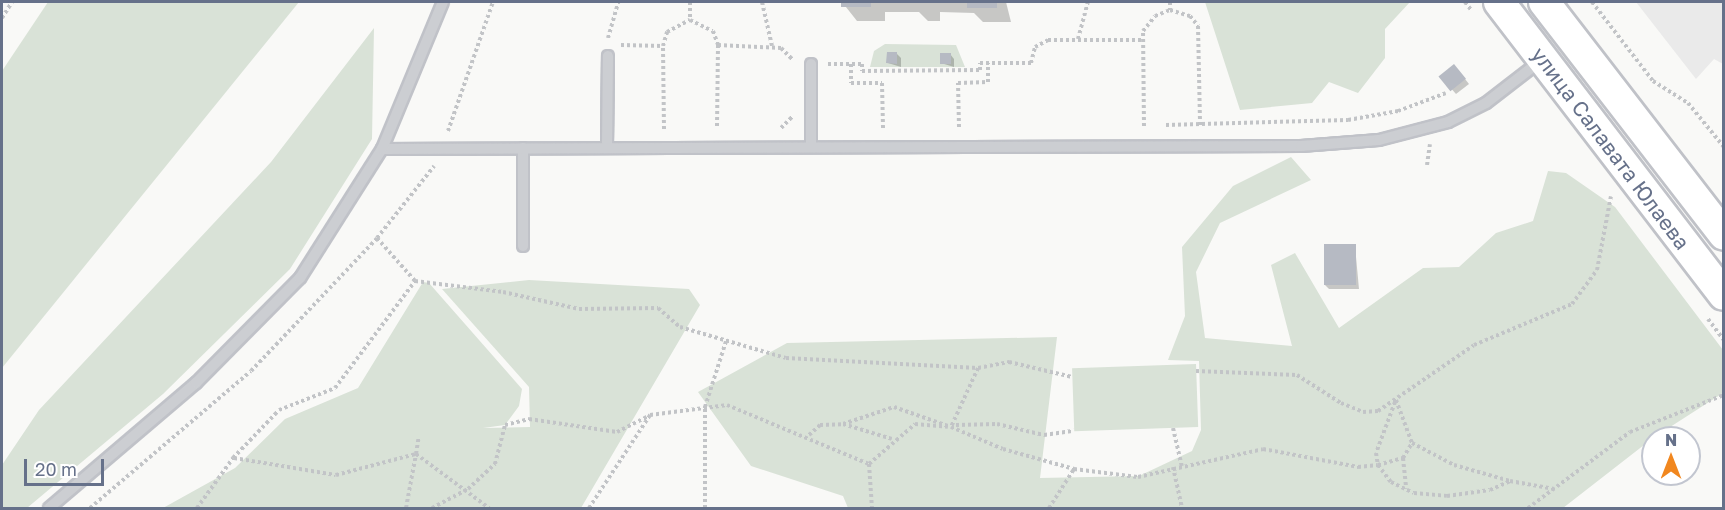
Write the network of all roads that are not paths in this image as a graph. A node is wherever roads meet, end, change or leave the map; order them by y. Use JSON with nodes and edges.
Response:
{"nodes":[{"id":1,"x":443,"y":2,"type":"edge"},
{"id":2,"x":1499,"y":2,"type":"edge"},
{"id":3,"x":1544,"y":2,"type":"edge"},
{"id":4,"x":608,"y":56,"type":"dead end"},
{"id":5,"x":1543,"y":59,"type":"junction"},
{"id":6,"x":811,"y":64,"type":"road end"},
{"id":7,"x":811,"y":147,"type":"junction"},
{"id":8,"x":523,"y":148,"type":"junction"},
{"id":9,"x":607,"y":148,"type":"junction"},
{"id":10,"x":382,"y":149,"type":"junction"},
{"id":11,"x":1724,"y":235,"type":"edge"},
{"id":12,"x":523,"y":246,"type":"dead end"},
{"id":13,"x":1724,"y":295,"type":"edge"},
{"id":14,"x":49,"y":508,"type":"edge"}],
"edges":[{"from":1,"to":10,"type":"lane"},
{"from":2,"to":5,"type":"main road","name":"улица Салавата Юлаева"},
{"from":3,"to":11,"type":"main road","name":"улица Салавата Юлаева"},
{"from":4,"to":9,"type":"lane"},
{"from":5,"to":7,"type":"lane"},
{"from":5,"to":13,"type":"main road","name":"улица Салавата Юлаева"},
{"from":6,"to":7,"type":"lane"},
{"from":7,"to":9,"type":"lane"},
{"from":8,"to":9,"type":"lane"},
{"from":8,"to":10,"type":"lane"},
{"from":8,"to":12,"type":"lane"},
{"from":10,"to":14,"type":"lane"}]}
